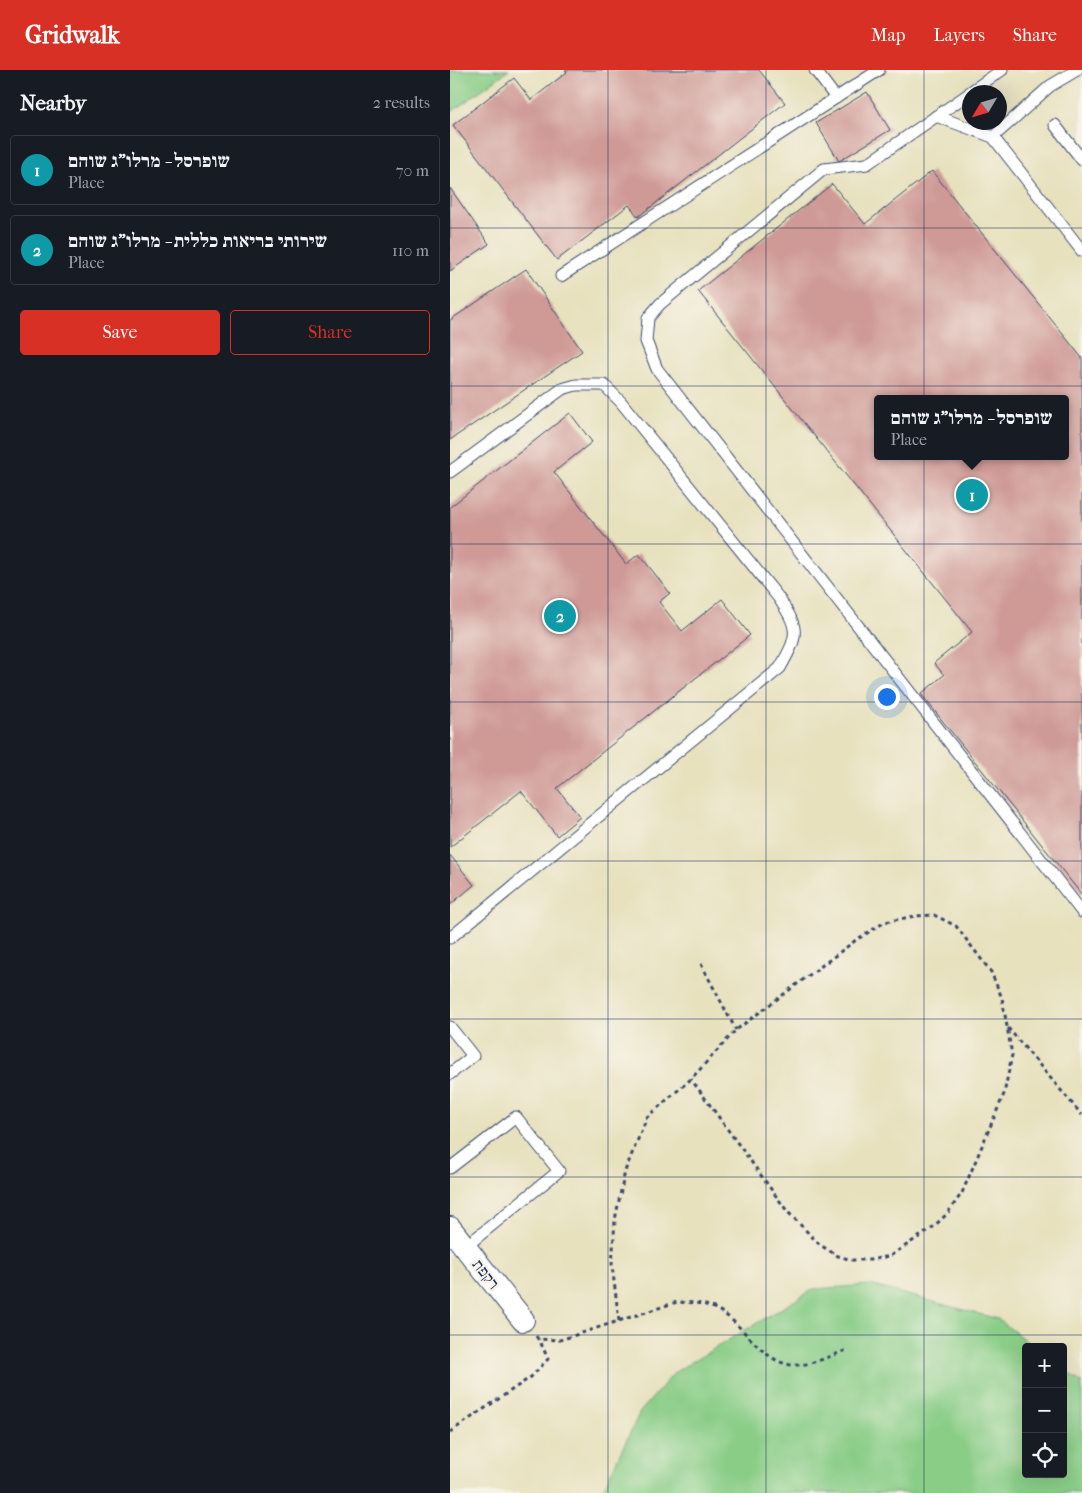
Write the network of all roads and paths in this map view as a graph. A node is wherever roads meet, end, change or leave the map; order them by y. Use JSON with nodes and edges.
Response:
{"nodes":[{"id":1,"x":815,"y":70,"type":"edge"},
{"id":2,"x":879,"y":70,"type":"edge"},
{"id":3,"x":1002,"y":70,"type":"edge"},
{"id":4,"x":1077,"y":70,"type":"edge"},
{"id":5,"x":981,"y":85,"type":"edge"},
{"id":6,"x":836,"y":98,"type":"junction"},
{"id":7,"x":962,"y":98,"type":"edge"},
{"id":8,"x":936,"y":116,"type":"junction"},
{"id":9,"x":1055,"y":125,"type":"dead end"},
{"id":10,"x":993,"y":137,"type":"junction"},
{"id":11,"x":1082,"y":160,"type":"edge"},
{"id":12,"x":1082,"y":251,"type":"edge"},
{"id":13,"x":561,"y":276,"type":"dead end"},
{"id":14,"x":450,"y":472,"type":"edge"},
{"id":15,"x":1082,"y":912,"type":"edge"},
{"id":16,"x":450,"y":938,"type":"edge"},
{"id":17,"x":701,"y":964,"type":"dead end"},
{"id":18,"x":450,"y":1027,"type":"edge"},
{"id":19,"x":1008,"y":1028,"type":"junction"},
{"id":20,"x":736,"y":1030,"type":"junction"},
{"id":21,"x":450,"y":1074,"type":"edge"},
{"id":22,"x":691,"y":1079,"type":"junction"},
{"id":23,"x":1082,"y":1115,"type":"edge"},
{"id":24,"x":450,"y":1168,"type":"edge"},
{"id":25,"x":450,"y":1228,"type":"edge"},
{"id":26,"x":465,"y":1247,"type":"junction"},
{"id":27,"x":522,"y":1320,"type":"joint"},
{"id":28,"x":619,"y":1321,"type":"junction"},
{"id":29,"x":538,"y":1339,"type":"junction"},
{"id":30,"x":847,"y":1350,"type":"dead end"},
{"id":31,"x":450,"y":1432,"type":"edge"}],
"edges":[{"from":1,"to":6,"type":"lane"},
{"from":2,"to":6,"type":"lane"},
{"from":3,"to":5,"type":"lane"},
{"from":4,"to":10,"type":"lane"},
{"from":6,"to":13,"type":"lane"},
{"from":7,"to":8,"type":"lane"},
{"from":8,"to":10,"type":"lane"},
{"from":8,"to":15,"type":"lane"},
{"from":9,"to":11,"type":"lane"},
{"from":10,"to":12,"type":"lane"},
{"from":14,"to":16,"type":"lane"},
{"from":17,"to":20,"type":"path"},
{"from":18,"to":21,"type":"lane"},
{"from":19,"to":20,"type":"path"},
{"from":19,"to":22,"type":"path"},
{"from":19,"to":23,"type":"path"},
{"from":20,"to":22,"type":"path"},
{"from":22,"to":28,"type":"path"},
{"from":24,"to":26,"type":"lane"},
{"from":25,"to":26,"type":"street","name":"רקפת"},
{"from":26,"to":27,"type":"street","name":"רקפת"},
{"from":27,"to":29,"type":"path"},
{"from":28,"to":29,"type":"path"},
{"from":28,"to":30,"type":"path"},
{"from":29,"to":31,"type":"path"}]}
